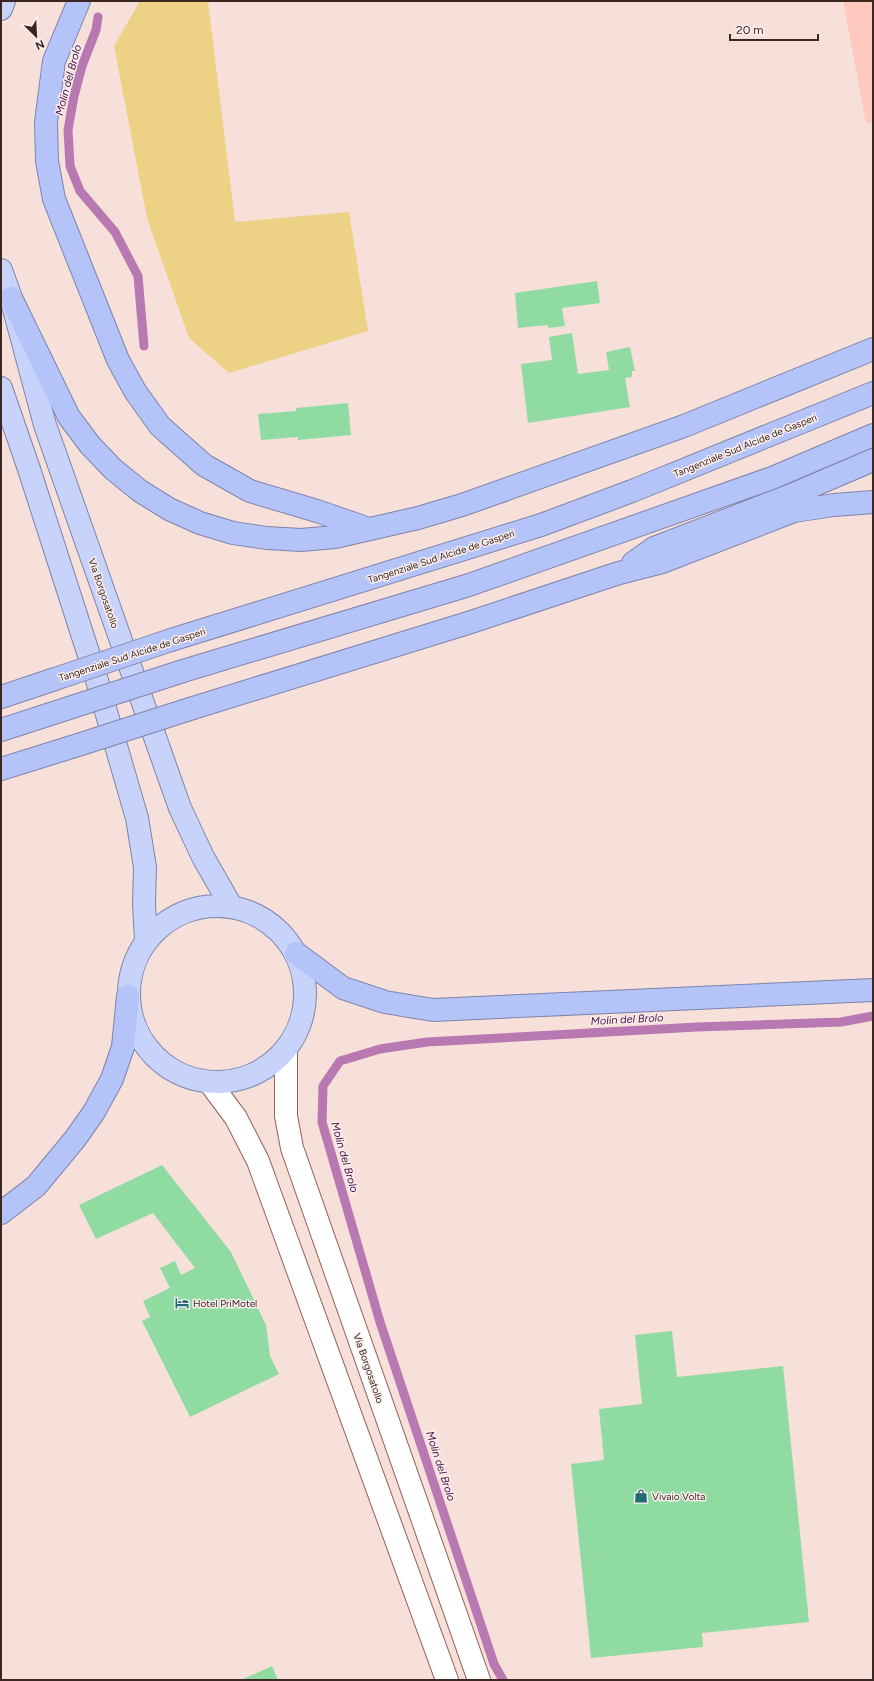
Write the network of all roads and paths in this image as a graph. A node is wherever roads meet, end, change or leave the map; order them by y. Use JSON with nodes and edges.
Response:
{"nodes":[{"id":1,"x":4,"y":1,"type":"edge"},
{"id":2,"x":79,"y":1,"type":"edge"},
{"id":3,"x":1,"y":9,"type":"edge"},
{"id":4,"x":1,"y":270,"type":"edge"},
{"id":5,"x":10,"y":298,"type":"junction"},
{"id":6,"x":873,"y":349,"type":"edge"},
{"id":7,"x":1,"y":388,"type":"edge"},
{"id":8,"x":873,"y":393,"type":"edge"},
{"id":9,"x":873,"y":435,"type":"edge"},
{"id":10,"x":873,"y":460,"type":"edge"},
{"id":11,"x":873,"y":502,"type":"edge"},
{"id":12,"x":369,"y":529,"type":"junction"},
{"id":13,"x":619,"y":573,"type":"junction"},
{"id":14,"x":1,"y":697,"type":"edge"},
{"id":15,"x":1,"y":730,"type":"edge"},
{"id":16,"x":1,"y":769,"type":"edge"},
{"id":17,"x":231,"y":906,"type":"junction"},
{"id":18,"x":146,"y":940,"type":"junction"},
{"id":19,"x":296,"y":953,"type":"junction"},
{"id":20,"x":873,"y":990,"type":"edge"},
{"id":21,"x":128,"y":996,"type":"junction"},
{"id":22,"x":286,"y":1051,"type":"junction"},
{"id":23,"x":210,"y":1083,"type":"junction"},
{"id":24,"x":1,"y":1213,"type":"edge"},
{"id":25,"x":447,"y":1680,"type":"edge"},
{"id":26,"x":479,"y":1680,"type":"edge"}],
"edges":[{"from":1,"to":3,"type":"main road"},
{"from":2,"to":12,"type":"highway"},
{"from":4,"to":5,"type":"main road","name":"Via Borgosatollo"},
{"from":5,"to":12,"type":"highway"},
{"from":5,"to":17,"type":"main road","name":"Via Borgosatollo"},
{"from":6,"to":12,"type":"highway"},
{"from":7,"to":18,"type":"main road","name":"Via Borgosatollo"},
{"from":8,"to":14,"type":"highway","name":"Tangenziale Sud Alcide de Gasperi","bridge":true},
{"from":9,"to":15,"type":"highway","bridge":true},
{"from":10,"to":13,"type":"highway"},
{"from":11,"to":13,"type":"highway"},
{"from":13,"to":16,"type":"highway","bridge":true},
{"from":17,"to":18,"type":"main road","name":"Via Borgosatollo"},
{"from":17,"to":19,"type":"main road","name":"Via Borgosatollo"},
{"from":18,"to":21,"type":"main road","name":"Via Borgosatollo"},
{"from":19,"to":20,"type":"highway"},
{"from":19,"to":22,"type":"main road","name":"Via Borgosatollo"},
{"from":21,"to":23,"type":"main road","name":"Via Borgosatollo"},
{"from":21,"to":24,"type":"highway"},
{"from":22,"to":23,"type":"main road","name":"Via Borgosatollo"},
{"from":22,"to":26,"type":"main road","name":"Via Borgosatollo"},
{"from":23,"to":25,"type":"main road"}]}
